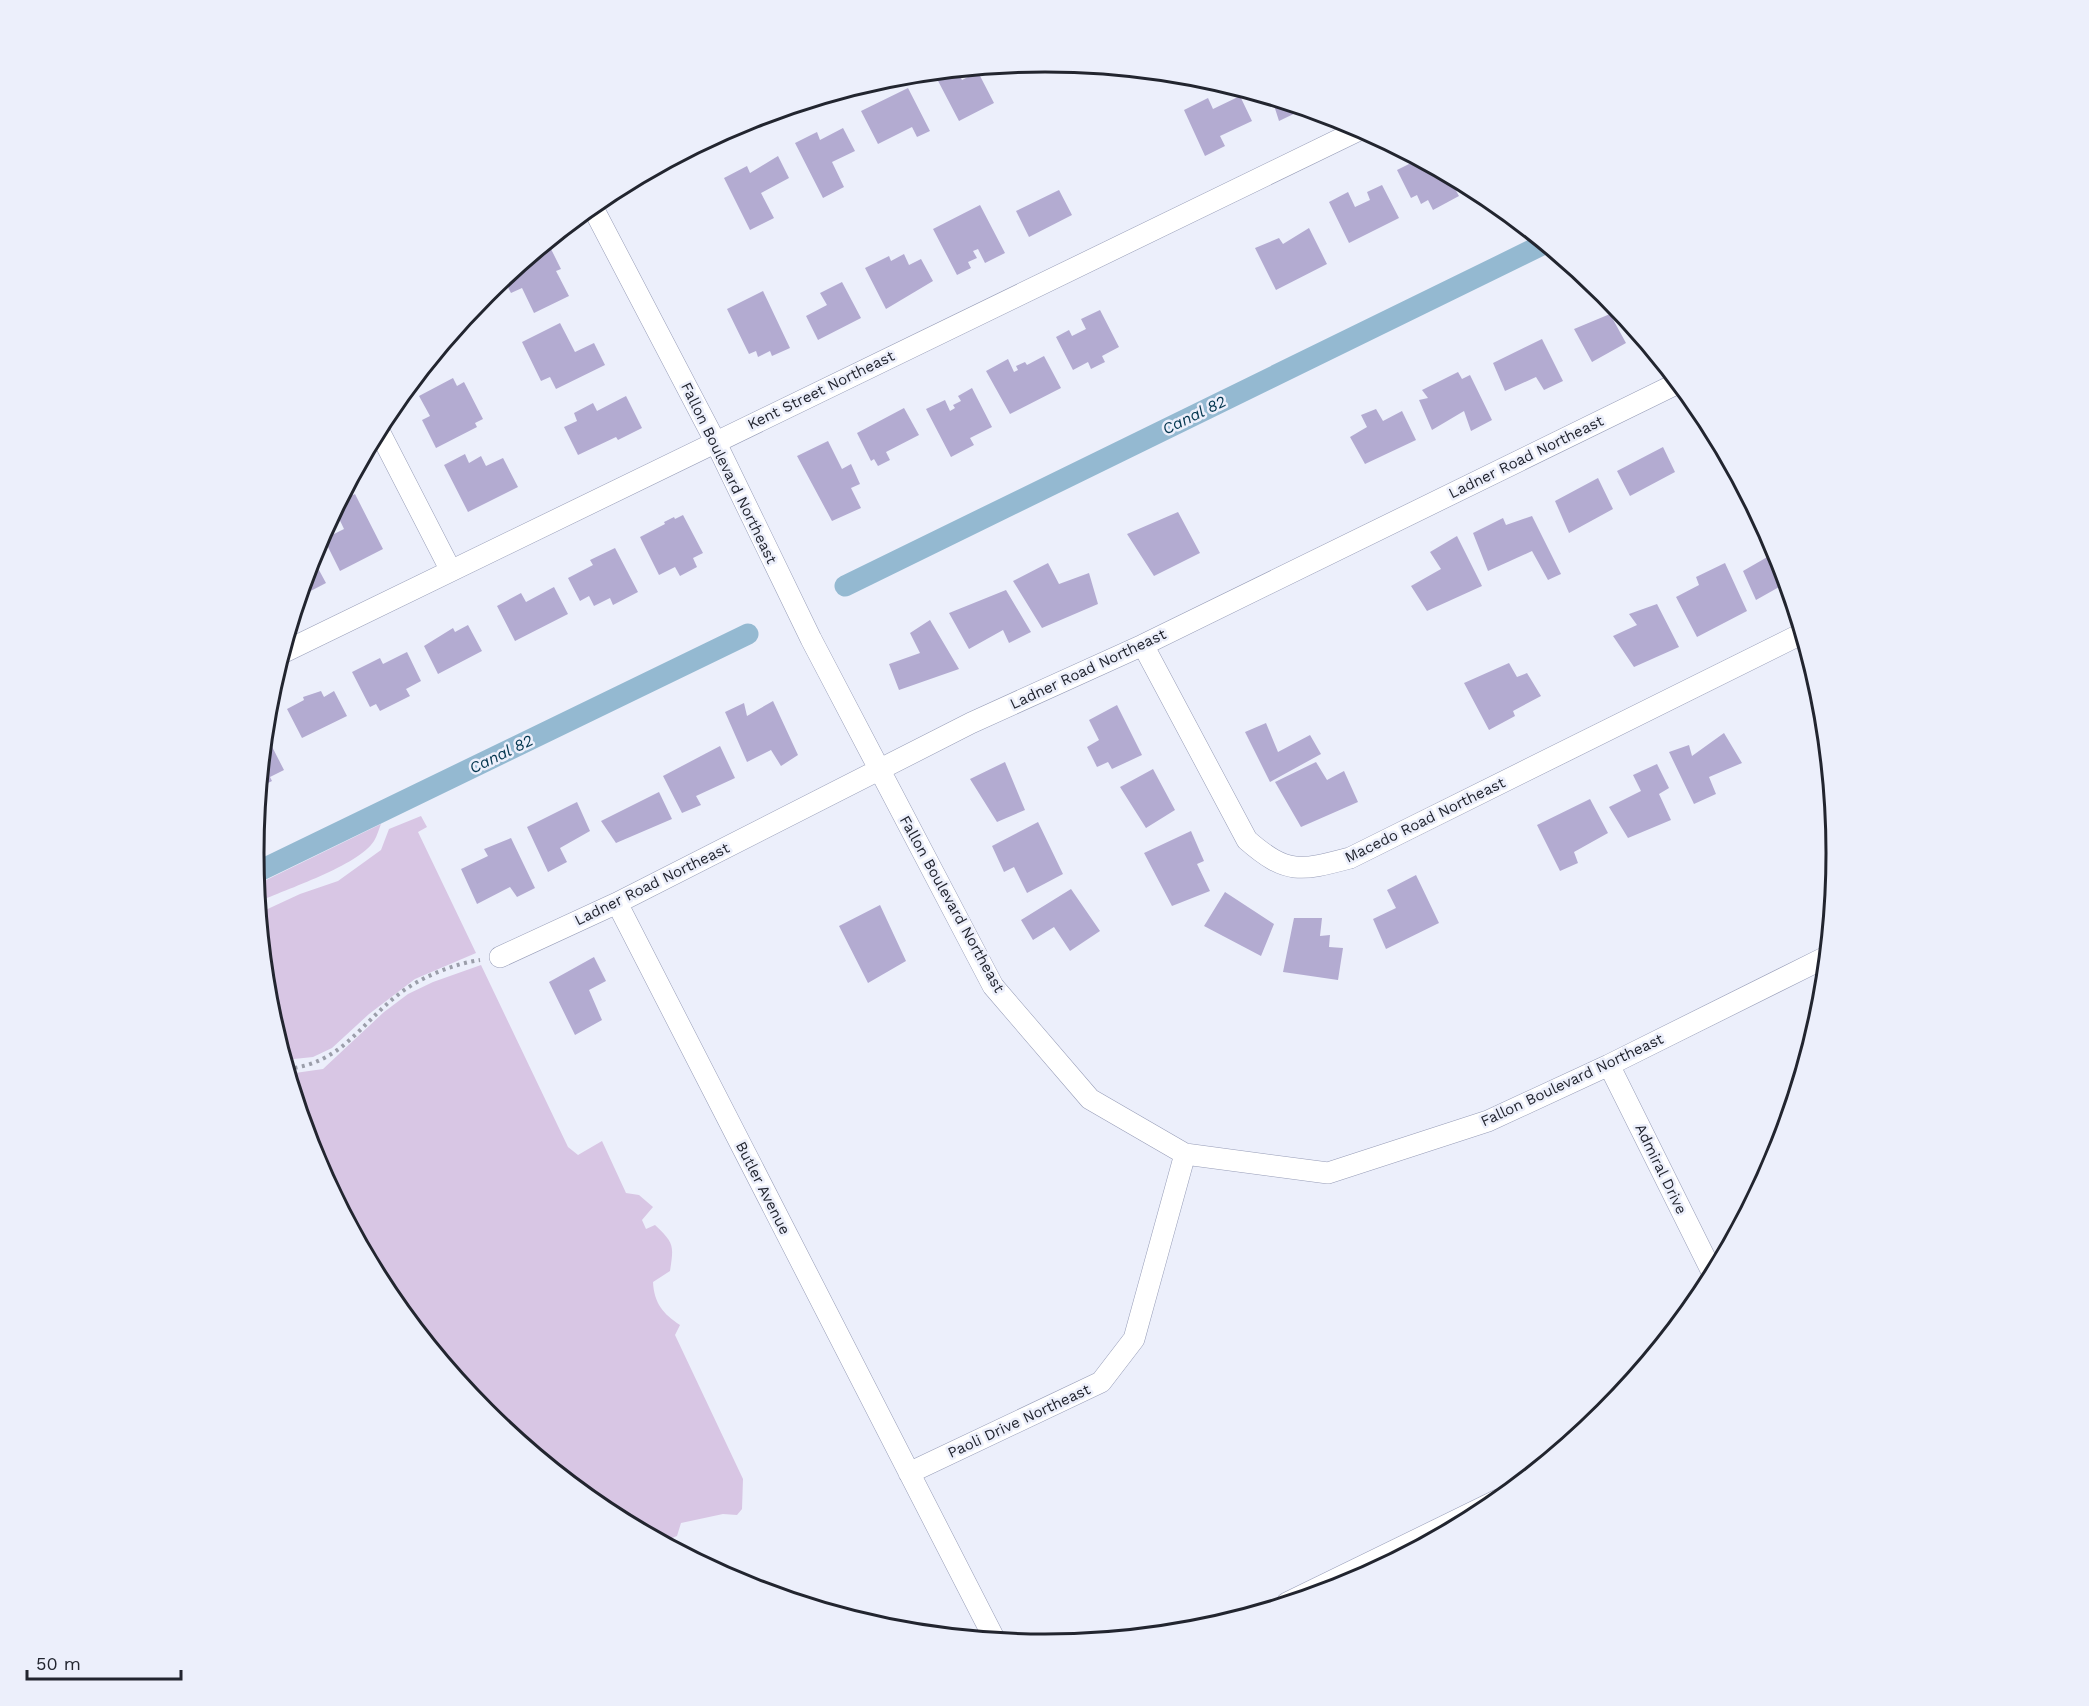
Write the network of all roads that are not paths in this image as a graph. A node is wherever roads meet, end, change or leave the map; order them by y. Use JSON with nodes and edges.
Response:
{"nodes":[{"id":1,"x":1350,"y":134,"type":"edge"},
{"id":2,"x":596,"y":214,"type":"edge"},
{"id":3,"x":1670,"y":387,"type":"edge"},
{"id":4,"x":383,"y":438,"type":"edge"},
{"id":5,"x":715,"y":441,"type":"junction"},
{"id":6,"x":450,"y":569,"type":"junction"},
{"id":7,"x":1795,"y":637,"type":"edge"},
{"id":8,"x":1143,"y":645,"type":"junction"},
{"id":9,"x":291,"y":649,"type":"edge"},
{"id":10,"x":878,"y":770,"type":"junction"},
{"id":11,"x":617,"y":903,"type":"junction"},
{"id":12,"x":500,"y":957,"type":"road end"},
{"id":13,"x":1818,"y":961,"type":"edge"},
{"id":14,"x":1609,"y":1065,"type":"junction"},
{"id":15,"x":1185,"y":1154,"type":"junction"},
{"id":16,"x":1708,"y":1264,"type":"edge"},
{"id":17,"x":909,"y":1473,"type":"junction"},
{"id":18,"x":1406,"y":1545,"type":"edge"},
{"id":19,"x":1342,"y":1575,"type":"edge"},
{"id":20,"x":990,"y":1632,"type":"edge"}],
"edges":[{"from":1,"to":5,"type":"street","name":"Kent Street Northeast"},
{"from":2,"to":5,"type":"street","name":"Fallon Boulevard Northeast"},
{"from":3,"to":8,"type":"street","name":"Ladner Road Northeast"},
{"from":4,"to":6,"type":"street"},
{"from":5,"to":6,"type":"street","name":"Kent Street Northeast"},
{"from":5,"to":10,"type":"street","name":"Fallon Boulevard Northeast"},
{"from":6,"to":9,"type":"street","name":"Kent Street Northeast"},
{"from":7,"to":8,"type":"street","name":"Macedo Road Northeast"},
{"from":8,"to":10,"type":"street","name":"Ladner Road Northeast"},
{"from":10,"to":11,"type":"street","name":"Ladner Road Northeast"},
{"from":10,"to":15,"type":"street","name":"Fallon Boulevard Northeast"},
{"from":11,"to":12,"type":"street","name":"Ladner Road Northeast"},
{"from":11,"to":17,"type":"street","name":"Butler Avenue"},
{"from":13,"to":14,"type":"street","name":"Fallon Boulevard Northeast"},
{"from":14,"to":15,"type":"street","name":"Fallon Boulevard Northeast"},
{"from":14,"to":16,"type":"street","name":"Admiral Drive"},
{"from":15,"to":17,"type":"street","name":"Paoli Drive Northeast"},
{"from":17,"to":20,"type":"street","name":"Butler Avenue"},
{"from":18,"to":19,"type":"street"}]}
